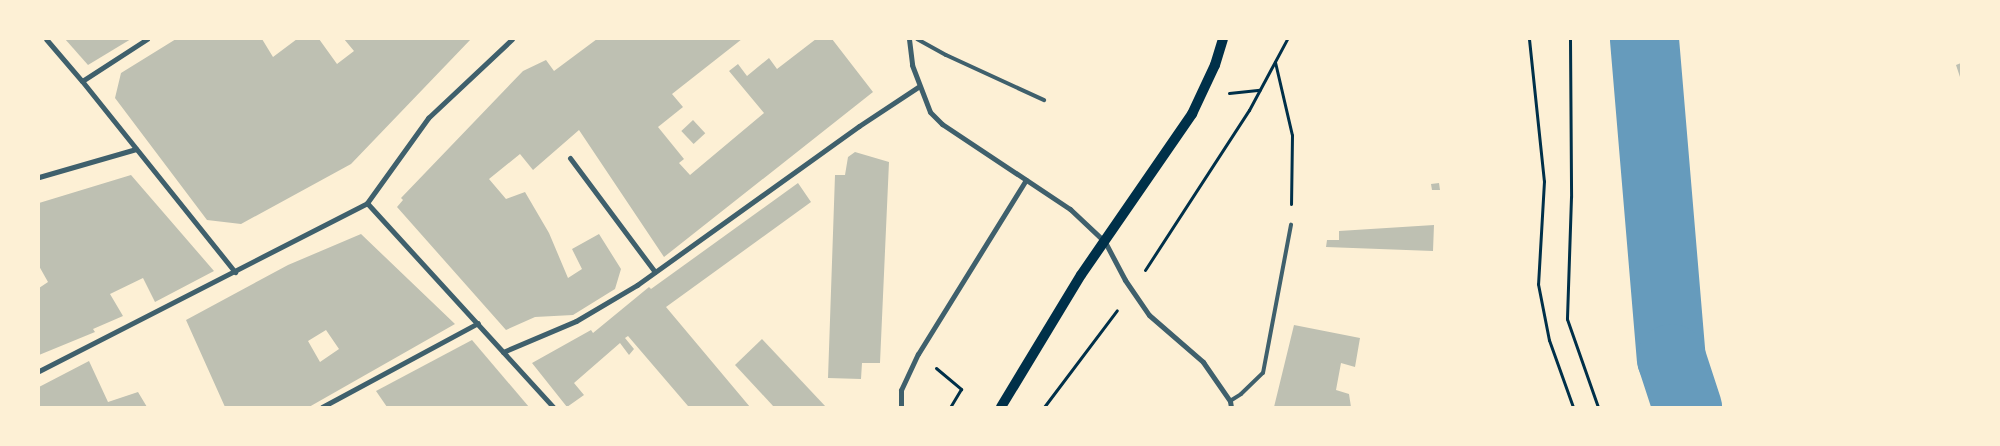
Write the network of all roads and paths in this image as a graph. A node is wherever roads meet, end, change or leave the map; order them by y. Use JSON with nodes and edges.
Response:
{"nodes":[{"id":1,"x":46,"y":39,"type":"edge"},
{"id":2,"x":147,"y":39,"type":"edge"},
{"id":3,"x":512,"y":39,"type":"edge"},
{"id":4,"x":909,"y":39,"type":"edge"},
{"id":5,"x":918,"y":39,"type":"edge"},
{"id":6,"x":1223,"y":39,"type":"edge"},
{"id":7,"x":1287,"y":39,"type":"edge"},
{"id":8,"x":1529,"y":39,"type":"edge"},
{"id":9,"x":1570,"y":39,"type":"edge"},
{"id":10,"x":1275,"y":61,"type":"junction"},
{"id":11,"x":82,"y":81,"type":"junction"},
{"id":12,"x":918,"y":87,"type":"junction"},
{"id":13,"x":1044,"y":100,"type":"dead end"},
{"id":14,"x":136,"y":149,"type":"junction"},
{"id":15,"x":570,"y":158,"type":"dead end"},
{"id":16,"x":39,"y":178,"type":"edge"},
{"id":17,"x":1026,"y":180,"type":"junction"},
{"id":18,"x":367,"y":203,"type":"junction"},
{"id":19,"x":1291,"y":225,"type":"joint"},
{"id":20,"x":1105,"y":242,"type":"junction"},
{"id":21,"x":235,"y":272,"type":"junction"},
{"id":22,"x":655,"y":272,"type":"junction"},
{"id":23,"x":1132,"y":290,"type":"junction"},
{"id":24,"x":478,"y":323,"type":"junction"},
{"id":25,"x":503,"y":352,"type":"junction"},
{"id":26,"x":918,"y":354,"type":"junction"},
{"id":27,"x":39,"y":371,"type":"edge"},
{"id":28,"x":1230,"y":404,"type":"edge"},
{"id":29,"x":322,"y":407,"type":"edge"},
{"id":30,"x":553,"y":407,"type":"edge"},
{"id":31,"x":902,"y":407,"type":"edge"},
{"id":32,"x":950,"y":407,"type":"edge"},
{"id":33,"x":1001,"y":407,"type":"edge"},
{"id":34,"x":1044,"y":407,"type":"edge"},
{"id":35,"x":1573,"y":407,"type":"edge"},
{"id":36,"x":1598,"y":407,"type":"edge"}],
"edges":[{"from":1,"to":11,"type":"street"},
{"from":2,"to":11,"type":"street"},
{"from":3,"to":18,"type":"street"},
{"from":4,"to":12,"type":"street"},
{"from":5,"to":13,"type":"lane"},
{"from":6,"to":20,"type":"main road"},
{"from":7,"to":10,"type":"path"},
{"from":8,"to":35,"type":"path"},
{"from":9,"to":36,"type":"path"},
{"from":10,"to":19,"type":"path"},
{"from":10,"to":23,"type":"path"},
{"from":11,"to":14,"type":"street"},
{"from":12,"to":17,"type":"street"},
{"from":12,"to":22,"type":"street"},
{"from":14,"to":16,"type":"street"},
{"from":14,"to":21,"type":"street"},
{"from":15,"to":22,"type":"street"},
{"from":17,"to":20,"type":"street"},
{"from":17,"to":26,"type":"street"},
{"from":18,"to":21,"type":"street"},
{"from":18,"to":24,"type":"street"},
{"from":19,"to":28,"type":"lane"},
{"from":20,"to":23,"type":"street"},
{"from":20,"to":33,"type":"main road"},
{"from":21,"to":27,"type":"street"},
{"from":22,"to":25,"type":"street"},
{"from":23,"to":28,"type":"street"},
{"from":23,"to":34,"type":"path"},
{"from":24,"to":25,"type":"street"},
{"from":24,"to":29,"type":"street"},
{"from":25,"to":30,"type":"street"},
{"from":26,"to":31,"type":"street"},
{"from":26,"to":32,"type":"path"}]}
